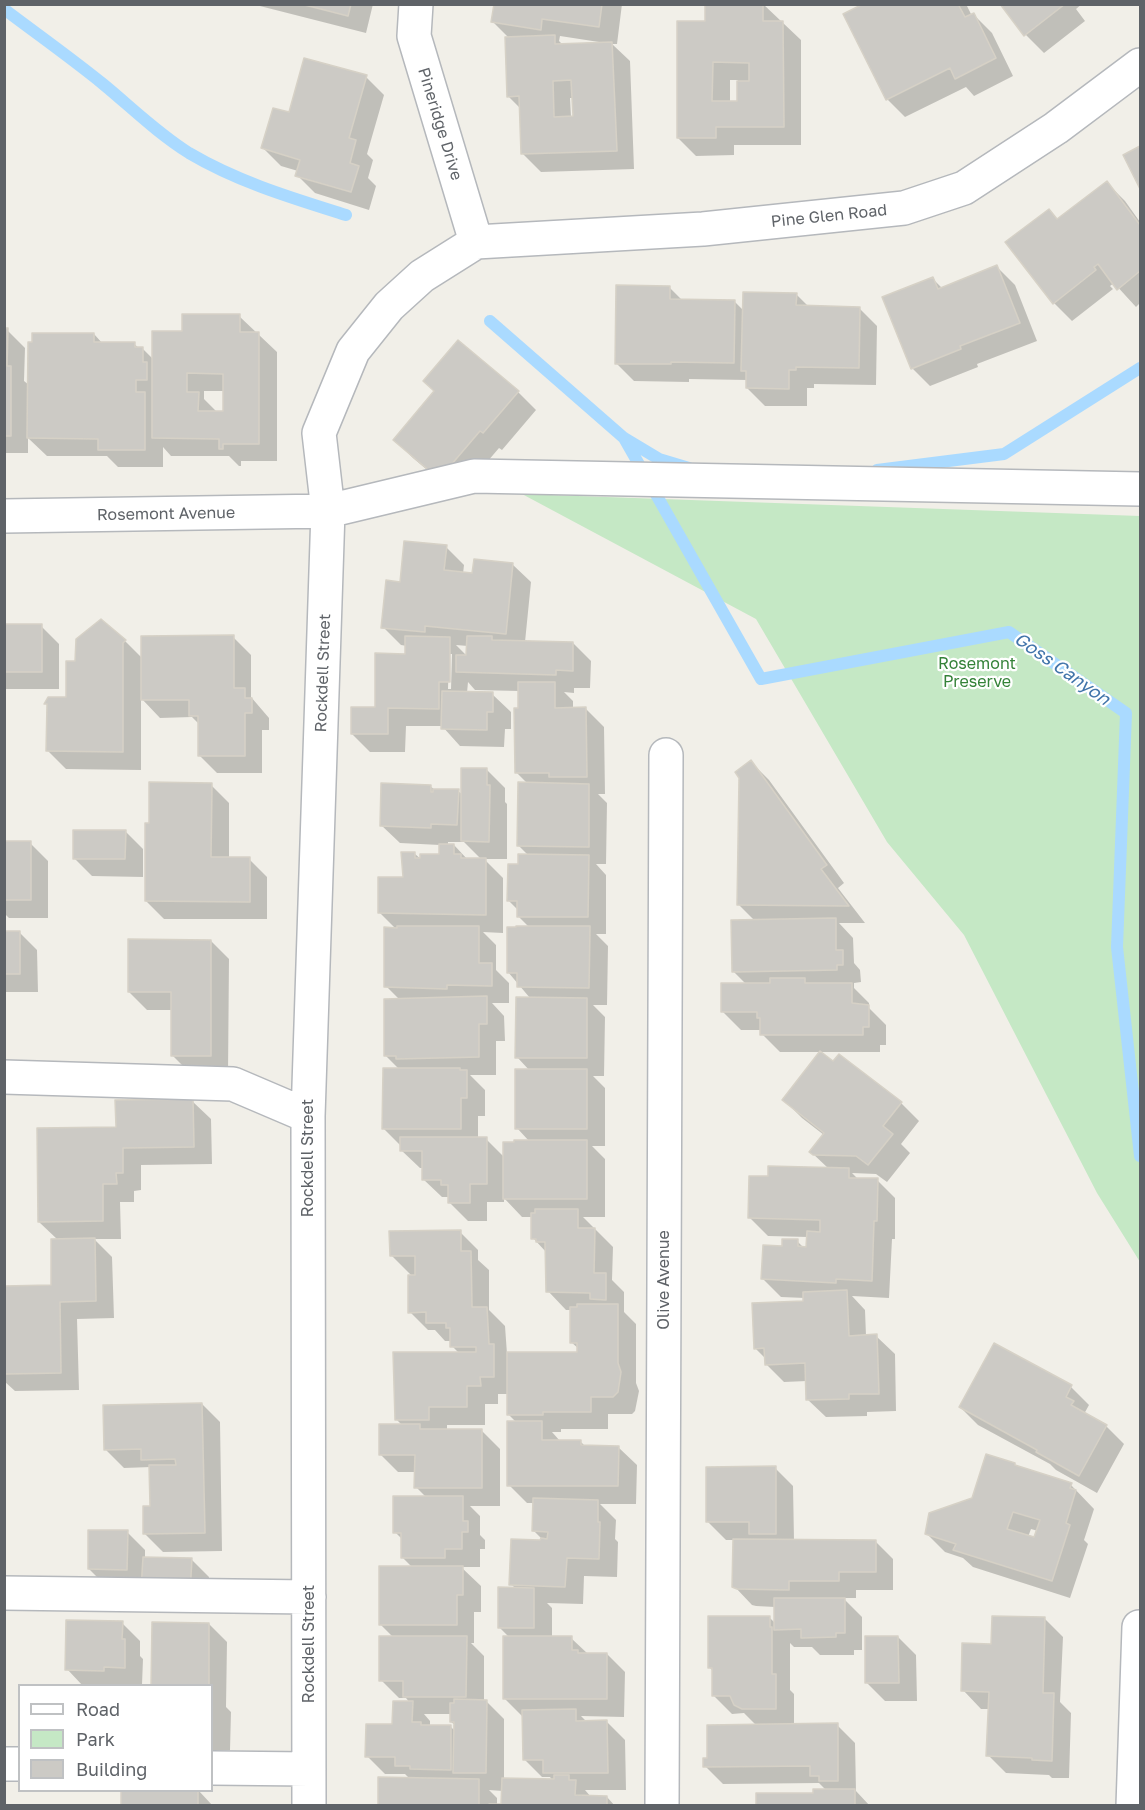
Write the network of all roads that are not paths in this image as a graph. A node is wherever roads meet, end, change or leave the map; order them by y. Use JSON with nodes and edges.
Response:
{"nodes":[{"id":1,"x":416,"y":4,"type":"edge"},
{"id":2,"x":1140,"y":65,"type":"edge"},
{"id":3,"x":476,"y":242,"type":"junction"},
{"id":4,"x":1140,"y":489,"type":"edge"},
{"id":5,"x":328,"y":511,"type":"junction"},
{"id":6,"x":4,"y":516,"type":"edge"},
{"id":7,"x":666,"y":755,"type":"dead end"},
{"id":8,"x":4,"y":1077,"type":"edge"},
{"id":9,"x":308,"y":1116,"type":"junction"},
{"id":10,"x":4,"y":1593,"type":"edge"},
{"id":11,"x":309,"y":1597,"type":"junction"},
{"id":12,"x":1139,"y":1627,"type":"dead end"},
{"id":13,"x":213,"y":1768,"type":"edge"},
{"id":14,"x":309,"y":1769,"type":"junction"},
{"id":15,"x":309,"y":1806,"type":"edge"},
{"id":16,"x":662,"y":1806,"type":"edge"},
{"id":17,"x":1133,"y":1806,"type":"edge"}],
"edges":[{"from":1,"to":3,"type":"street","name":"Pineridge Drive"},
{"from":2,"to":3,"type":"street","name":"Pine Glen Road"},
{"from":3,"to":5,"type":"street","name":"Rockdell Street"},
{"from":4,"to":5,"type":"street","name":"Rosemont Avenue"},
{"from":5,"to":6,"type":"street","name":"Rosemont Avenue"},
{"from":5,"to":9,"type":"street","name":"Rockdell Street"},
{"from":7,"to":16,"type":"street","name":"Olive Avenue"},
{"from":8,"to":9,"type":"street"},
{"from":9,"to":11,"type":"street","name":"Rockdell Street"},
{"from":10,"to":11,"type":"street"},
{"from":11,"to":14,"type":"street","name":"Rockdell Street"},
{"from":12,"to":17,"type":"street"},
{"from":13,"to":14,"type":"street"},
{"from":14,"to":15,"type":"street","name":"Rockdell Street"}]}
